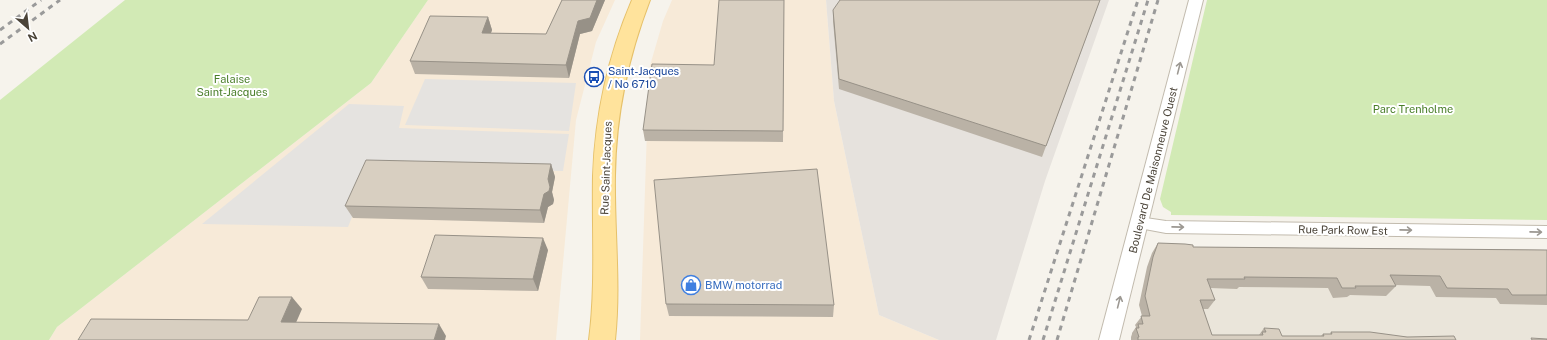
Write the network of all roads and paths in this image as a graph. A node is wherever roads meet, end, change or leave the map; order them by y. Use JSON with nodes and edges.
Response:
{"nodes":[{"id":1,"x":641,"y":0,"type":"edge"},
{"id":2,"x":1196,"y":0,"type":"edge"},
{"id":3,"x":1139,"y":223,"type":"junction"},
{"id":4,"x":1547,"y":232,"type":"edge"},
{"id":5,"x":602,"y":340,"type":"edge"},
{"id":6,"x":1109,"y":340,"type":"edge"}],
"edges":[{"from":1,"to":5,"type":"main road","name":"Rue Saint-Jacques"},
{"from":3,"to":2,"type":"street","name":"Boulevard De Maisonneuve Ouest","one_way":true},
{"from":3,"to":4,"type":"street","name":"Rue Park Row Est","one_way":true},
{"from":6,"to":3,"type":"street","name":"Boulevard De Maisonneuve Ouest","one_way":true}]}
